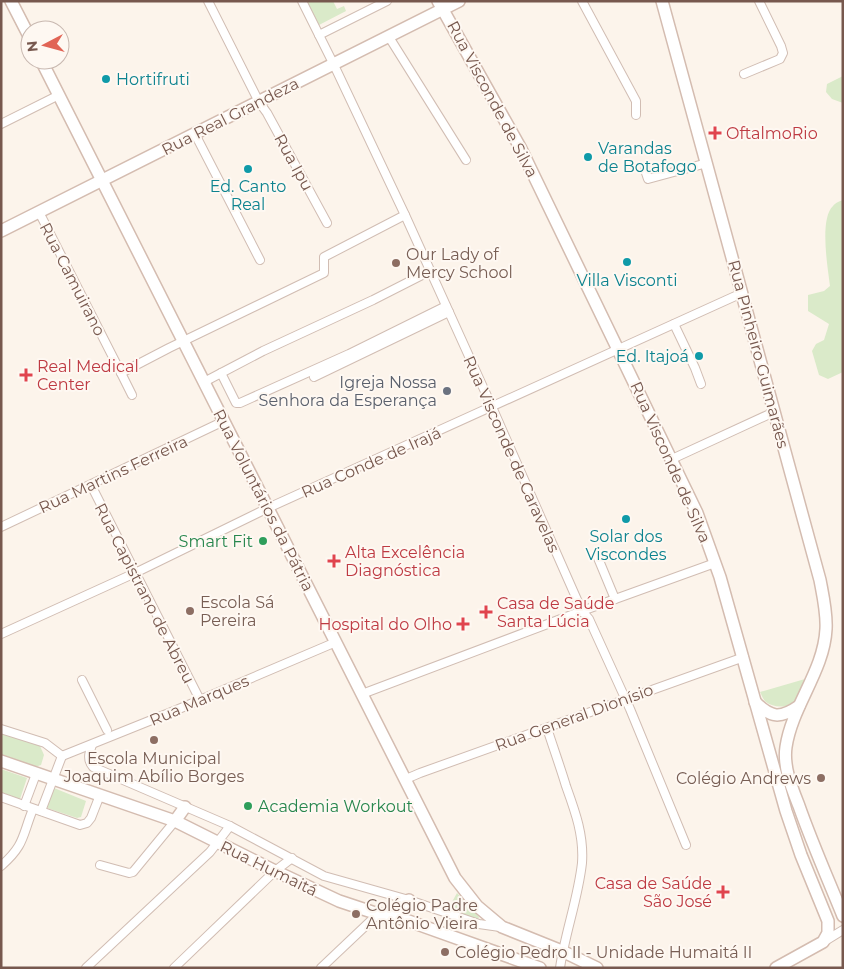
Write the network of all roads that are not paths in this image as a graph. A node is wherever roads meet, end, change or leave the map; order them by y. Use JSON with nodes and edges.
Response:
{"nodes":[{"id":1,"x":11,"y":1,"type":"edge"},
{"id":2,"x":208,"y":1,"type":"edge"},
{"id":3,"x":302,"y":1,"type":"edge"},
{"id":4,"x":387,"y":1,"type":"edge"},
{"id":5,"x":459,"y":1,"type":"edge"},
{"id":6,"x":582,"y":1,"type":"edge"},
{"id":7,"x":662,"y":1,"type":"edge"},
{"id":8,"x":759,"y":1,"type":"edge"},
{"id":9,"x":441,"y":5,"type":"edge"},
{"id":10,"x":21,"y":20,"type":"edge"},
{"id":11,"x":318,"y":34,"type":"junction"},
{"id":12,"x":389,"y":37,"type":"junction"},
{"id":13,"x":334,"y":65,"type":"junction"},
{"id":14,"x":46,"y":70,"type":"edge"},
{"id":15,"x":744,"y":74,"type":"dead end"},
{"id":16,"x":60,"y":96,"type":"junction"},
{"id":17,"x":259,"y":102,"type":"junction"},
{"id":18,"x":636,"y":115,"type":"dead end"},
{"id":19,"x":1,"y":124,"type":"edge"},
{"id":20,"x":195,"y":134,"type":"junction"},
{"id":21,"x":466,"y":160,"type":"dead end"},
{"id":22,"x":708,"y":163,"type":"junction"},
{"id":23,"x":645,"y":170,"type":"dead end"},
{"id":24,"x":102,"y":181,"type":"junction"},
{"id":25,"x":39,"y":212,"type":"junction"},
{"id":26,"x":405,"y":215,"type":"junction"},
{"id":27,"x":327,"y":223,"type":"dead end"},
{"id":28,"x":1,"y":231,"type":"edge"},
{"id":29,"x":260,"y":260,"type":"dead end"},
{"id":30,"x":430,"y":271,"type":"junction"},
{"id":31,"x":742,"y":293,"type":"junction"},
{"id":32,"x":447,"y":309,"type":"junction"},
{"id":33,"x":674,"y":324,"type":"junction"},
{"id":34,"x":184,"y":341,"type":"junction"},
{"id":35,"x":619,"y":349,"type":"junction"},
{"id":36,"x":121,"y":373,"type":"junction"},
{"id":37,"x":221,"y":373,"type":"junction"},
{"id":38,"x":314,"y":377,"type":"dead end"},
{"id":39,"x":204,"y":382,"type":"junction"},
{"id":40,"x":701,"y":384,"type":"dead end"},
{"id":41,"x":132,"y":395,"type":"dead end"},
{"id":42,"x":492,"y":407,"type":"junction"},
{"id":43,"x":774,"y":412,"type":"junction"},
{"id":44,"x":224,"y":421,"type":"junction"},
{"id":45,"x":672,"y":458,"type":"junction"},
{"id":46,"x":91,"y":485,"type":"junction"},
{"id":47,"x":268,"y":508,"type":"junction"},
{"id":48,"x":1,"y":527,"type":"edge"},
{"id":49,"x":598,"y":558,"type":"dead end"},
{"id":50,"x":716,"y":563,"type":"junction"},
{"id":51,"x":135,"y":573,"type":"junction"},
{"id":52,"x":616,"y":598,"type":"junction"},
{"id":53,"x":582,"y":610,"type":"junction"},
{"id":54,"x":1,"y":634,"type":"edge"},
{"id":55,"x":336,"y":642,"type":"junction"},
{"id":56,"x":744,"y":657,"type":"junction"},
{"id":57,"x":82,"y":680,"type":"dead end"},
{"id":58,"x":362,"y":694,"type":"junction"},
{"id":59,"x":625,"y":699,"type":"junction"},
{"id":60,"x":200,"y":700,"type":"junction"},
{"id":61,"x":755,"y":702,"type":"junction"},
{"id":62,"x":799,"y":706,"type":"junction"},
{"id":63,"x":1,"y":728,"type":"edge"},
{"id":64,"x":547,"y":728,"type":"junction"},
{"id":65,"x":109,"y":733,"type":"junction"},
{"id":66,"x":92,"y":745,"type":"junction"},
{"id":67,"x":62,"y":756,"type":"junction"},
{"id":68,"x":1,"y":761,"type":"edge"},
{"id":69,"x":36,"y":774,"type":"junction"},
{"id":70,"x":54,"y":779,"type":"junction"},
{"id":71,"x":406,"y":779,"type":"junction"},
{"id":72,"x":100,"y":795,"type":"junction"},
{"id":73,"x":1,"y":798,"type":"edge"},
{"id":74,"x":24,"y":806,"type":"junction"},
{"id":75,"x":185,"y":807,"type":"junction"},
{"id":76,"x":37,"y":810,"type":"junction"},
{"id":77,"x":175,"y":821,"type":"junction"},
{"id":78,"x":230,"y":826,"type":"junction"},
{"id":79,"x":217,"y":842,"type":"junction"},
{"id":80,"x":686,"y":844,"type":"dead end"},
{"id":81,"x":292,"y":858,"type":"junction"},
{"id":82,"x":100,"y":865,"type":"dead end"},
{"id":83,"x":1,"y":866,"type":"edge"},
{"id":84,"x":274,"y":871,"type":"junction"},
{"id":85,"x":409,"y":900,"type":"junction"},
{"id":86,"x":378,"y":914,"type":"junction"},
{"id":87,"x":843,"y":916,"type":"edge"},
{"id":88,"x":403,"y":919,"type":"junction"},
{"id":89,"x":502,"y":927,"type":"junction"},
{"id":90,"x":843,"y":930,"type":"edge"},
{"id":91,"x":823,"y":942,"type":"junction"},
{"id":92,"x":562,"y":951,"type":"junction"},
{"id":93,"x":517,"y":964,"type":"edge"},
{"id":94,"x":86,"y":968,"type":"edge"},
{"id":95,"x":174,"y":968,"type":"edge"},
{"id":96,"x":322,"y":968,"type":"edge"},
{"id":97,"x":540,"y":968,"type":"edge"},
{"id":98,"x":560,"y":968,"type":"edge"},
{"id":99,"x":596,"y":968,"type":"edge"},
{"id":100,"x":776,"y":968,"type":"edge"}],
"edges":[{"from":1,"to":10,"type":"main road"},
{"from":2,"to":17,"type":"street","name":"Rua Ipu"},
{"from":3,"to":11,"type":"street","name":"Rua Visconde de Caravelas"},
{"from":4,"to":11,"type":"street"},
{"from":5,"to":9,"type":"main road","name":"Rua Real Grandeza"},
{"from":6,"to":18,"type":"street"},
{"from":7,"to":22,"type":"main road","name":"Rua Pinheiro Guimarães"},
{"from":8,"to":15,"type":"street"},
{"from":9,"to":12,"type":"main road","name":"Rua Real Grandeza"},
{"from":9,"to":35,"type":"main road","name":"Rua Visconde de Silva"},
{"from":11,"to":13,"type":"street","name":"Rua Visconde de Caravelas"},
{"from":12,"to":13,"type":"main road","name":"Rua Real Grandeza"},
{"from":12,"to":21,"type":"street"},
{"from":13,"to":17,"type":"main road","name":"Rua Real Grandeza"},
{"from":13,"to":26,"type":"street","name":"Rua Visconde de Caravelas"},
{"from":14,"to":16,"type":"main road","name":"Rua Voluntários da Pátria"},
{"from":16,"to":19,"type":"street"},
{"from":16,"to":24,"type":"main road","name":"Rua Voluntários da Pátria"},
{"from":17,"to":20,"type":"main road","name":"Rua Real Grandeza"},
{"from":17,"to":27,"type":"street","name":"Rua Ipu"},
{"from":20,"to":24,"type":"main road","name":"Rua Real Grandeza"},
{"from":20,"to":29,"type":"street"},
{"from":22,"to":23,"type":"street"},
{"from":22,"to":31,"type":"main road","name":"Rua Pinheiro Guimarães"},
{"from":24,"to":25,"type":"main road","name":"Rua Real Grandeza"},
{"from":24,"to":34,"type":"main road","name":"Rua Voluntários da Pátria"},
{"from":25,"to":28,"type":"main road","name":"Rua Real Grandeza"},
{"from":25,"to":36,"type":"street","name":"Rua Camuirano"},
{"from":26,"to":30,"type":"street","name":"Rua Visconde de Caravelas"},
{"from":26,"to":34,"type":"street"},
{"from":30,"to":32,"type":"street","name":"Rua Visconde de Caravelas"},
{"from":30,"to":37,"type":"street"},
{"from":31,"to":33,"type":"street","name":"Rua Conde de Irajá"},
{"from":31,"to":43,"type":"main road","name":"Rua Pinheiro Guimarães"},
{"from":32,"to":37,"type":"street"},
{"from":32,"to":38,"type":"street"},
{"from":32,"to":42,"type":"street","name":"Rua Visconde de Caravelas"},
{"from":33,"to":35,"type":"street","name":"Rua Conde de Irajá"},
{"from":33,"to":40,"type":"street"},
{"from":34,"to":36,"type":"street"},
{"from":34,"to":39,"type":"main road","name":"Rua Voluntários da Pátria"},
{"from":35,"to":42,"type":"street","name":"Rua Conde de Irajá"},
{"from":35,"to":45,"type":"main road","name":"Rua Visconde de Silva"},
{"from":36,"to":41,"type":"street","name":"Rua Camuirano"},
{"from":37,"to":39,"type":"street"},
{"from":39,"to":44,"type":"main road","name":"Rua Voluntários da Pátria"},
{"from":42,"to":47,"type":"street","name":"Rua Conde de Irajá"},
{"from":42,"to":53,"type":"street","name":"Rua Visconde de Caravelas"},
{"from":43,"to":45,"type":"street"},
{"from":43,"to":62,"type":"main road","name":"Rua Pinheiro Guimarães"},
{"from":44,"to":46,"type":"street","name":"Rua Martins Ferreira"},
{"from":44,"to":47,"type":"main road","name":"Rua Voluntários da Pátria"},
{"from":45,"to":50,"type":"main road","name":"Rua Visconde de Silva"},
{"from":46,"to":48,"type":"street","name":"Rua Martins Ferreira"},
{"from":46,"to":51,"type":"street","name":"Rua Capistrano de Abreu"},
{"from":47,"to":51,"type":"street","name":"Rua Conde de Irajá"},
{"from":47,"to":55,"type":"main road","name":"Rua Voluntários da Pátria"},
{"from":49,"to":52,"type":"street"},
{"from":50,"to":52,"type":"street"},
{"from":50,"to":56,"type":"main road","name":"Rua Visconde de Silva"},
{"from":51,"to":54,"type":"street","name":"Rua Conde de Irajá"},
{"from":51,"to":60,"type":"street","name":"Rua Capistrano de Abreu"},
{"from":52,"to":53,"type":"street"},
{"from":53,"to":58,"type":"street"},
{"from":53,"to":59,"type":"street","name":"Rua Visconde de Caravelas"},
{"from":55,"to":58,"type":"main road","name":"Rua Voluntários da Pátria"},
{"from":55,"to":60,"type":"street","name":"Rua Marques"},
{"from":56,"to":59,"type":"street","name":"Rua General Dionísio"},
{"from":56,"to":61,"type":"main road","name":"Rua Visconde de Silva"},
{"from":57,"to":65,"type":"street"},
{"from":58,"to":71,"type":"main road","name":"Rua Voluntários da Pátria"},
{"from":59,"to":64,"type":"street","name":"Rua General Dionísio"},
{"from":59,"to":80,"type":"street","name":"Rua Visconde de Caravelas"},
{"from":60,"to":65,"type":"street","name":"Rua Marques"},
{"from":61,"to":62,"type":"main road"},
{"from":61,"to":91,"type":"main road","name":"Rua Visconde de Silva"},
{"from":62,"to":87,"type":"main road","name":"Rua Pinheiro Guimarães"},
{"from":63,"to":67,"type":"street"},
{"from":64,"to":71,"type":"street","name":"Rua General Dionísio"},
{"from":64,"to":92,"type":"street"},
{"from":65,"to":66,"type":"street","name":"Rua Marques"},
{"from":66,"to":67,"type":"street","name":"Rua Marques"},
{"from":66,"to":75,"type":"street","name":"Rua Humaitá"},
{"from":67,"to":70,"type":"street"},
{"from":68,"to":69,"type":"main road","name":"Rua Humaitá"},
{"from":69,"to":70,"type":"main road","name":"Rua Humaitá"},
{"from":69,"to":74,"type":"street"},
{"from":70,"to":72,"type":"main road","name":"Rua Humaitá"},
{"from":70,"to":76,"type":"street"},
{"from":71,"to":89,"type":"main road","name":"Rua Voluntários da Pátria"},
{"from":72,"to":76,"type":"street"},
{"from":72,"to":77,"type":"main road","name":"Rua Humaitá"},
{"from":73,"to":74,"type":"street"},
{"from":74,"to":76,"type":"street"},
{"from":75,"to":77,"type":"main road"},
{"from":75,"to":78,"type":"street","name":"Rua Humaitá"},
{"from":76,"to":83,"type":"street"},
{"from":77,"to":79,"type":"main road","name":"Rua Humaitá"},
{"from":77,"to":82,"type":"street"},
{"from":78,"to":79,"type":"street"},
{"from":78,"to":81,"type":"street","name":"Rua Humaitá"},
{"from":79,"to":84,"type":"main road","name":"Rua Humaitá"},
{"from":79,"to":94,"type":"street"},
{"from":81,"to":84,"type":"street"},
{"from":81,"to":85,"type":"street","name":"Rua Humaitá"},
{"from":84,"to":86,"type":"main road","name":"Rua Humaitá"},
{"from":84,"to":95,"type":"street"},
{"from":85,"to":88,"type":"main road"},
{"from":85,"to":89,"type":"street","name":"Rua Humaitá"},
{"from":86,"to":88,"type":"main road","name":"Rua Humaitá"},
{"from":86,"to":96,"type":"street"},
{"from":88,"to":93,"type":"main road","name":"Rua Humaitá"},
{"from":89,"to":92,"type":"main road","name":"Rua Humaitá"},
{"from":90,"to":91,"type":"street"},
{"from":91,"to":100,"type":"main road"},
{"from":92,"to":98,"type":"street"},
{"from":92,"to":99,"type":"main road","name":"Rua Humaitá"},
{"from":93,"to":97,"type":"main road","name":"Rua Humaitá"}]}
